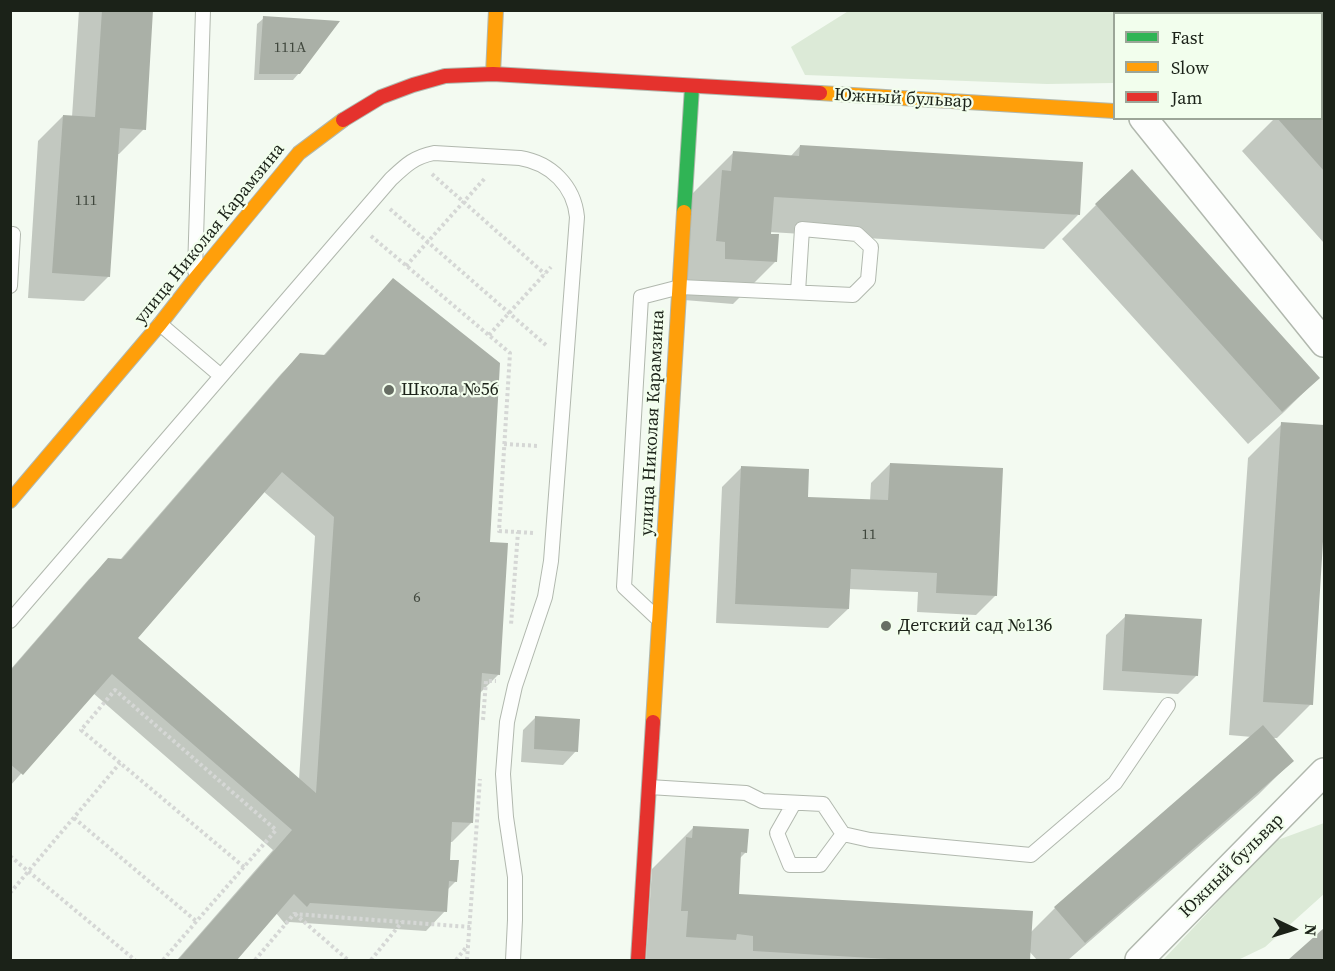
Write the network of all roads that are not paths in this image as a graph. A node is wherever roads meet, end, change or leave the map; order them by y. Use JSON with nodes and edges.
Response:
{"nodes":[{"id":1,"x":203,"y":10,"type":"edge"},
{"id":2,"x":496,"y":10,"type":"edge"},
{"id":3,"x":492,"y":74,"type":"junction"},
{"id":4,"x":692,"y":87,"type":"junction"},
{"id":5,"x":1113,"y":111,"type":"edge"},
{"id":6,"x":1145,"y":120,"type":"edge"},
{"id":7,"x":13,"y":234,"type":"dead end"},
{"id":8,"x":195,"y":279,"type":"junction"},
{"id":9,"x":10,"y":286,"type":"edge"},
{"id":10,"x":680,"y":287,"type":"junction"},
{"id":11,"x":798,"y":292,"type":"junction"},
{"id":12,"x":160,"y":324,"type":"junction"},
{"id":13,"x":1324,"y":343,"type":"edge"},
{"id":14,"x":221,"y":376,"type":"junction"},
{"id":15,"x":10,"y":501,"type":"edge"},
{"id":16,"x":10,"y":621,"type":"edge"},
{"id":17,"x":659,"y":621,"type":"junction"},
{"id":18,"x":1168,"y":705,"type":"dead end"},
{"id":19,"x":1324,"y":772,"type":"edge"},
{"id":20,"x":650,"y":787,"type":"junction"},
{"id":21,"x":794,"y":803,"type":"junction"},
{"id":22,"x":843,"y":834,"type":"junction"},
{"id":23,"x":513,"y":960,"type":"edge"},
{"id":24,"x":638,"y":960,"type":"edge"},
{"id":25,"x":1139,"y":960,"type":"edge"}],
"edges":[{"from":1,"to":8,"type":"lane"},
{"from":2,"to":3,"type":"street"},
{"from":3,"to":4,"type":"street","name":"улица Николая Карамзина"},
{"from":3,"to":8,"type":"street","name":"улица Николая Карамзина"},
{"from":4,"to":5,"type":"street","name":"Южный бульвар"},
{"from":4,"to":10,"type":"street","name":"улица Николая Карамзина"},
{"from":6,"to":13,"type":"street"},
{"from":7,"to":9,"type":"lane"},
{"from":8,"to":12,"type":"street","name":"улица Николая Карамзина"},
{"from":10,"to":11,"type":"lane"},
{"from":10,"to":17,"type":"street","name":"улица Николая Карамзина"},
{"from":10,"to":17,"type":"lane"},
{"from":11,"to":11,"type":"lane"},
{"from":12,"to":14,"type":"lane"},
{"from":12,"to":15,"type":"street","name":"улица Николая Карамзина"},
{"from":14,"to":16,"type":"lane"},
{"from":14,"to":23,"type":"lane"},
{"from":17,"to":20,"type":"street","name":"улица Николая Карамзина"},
{"from":18,"to":22,"type":"lane"},
{"from":19,"to":25,"type":"street","name":"Южный бульвар"},
{"from":20,"to":21,"type":"lane"},
{"from":20,"to":24,"type":"street","name":"улица Николая Карамзина"},
{"from":21,"to":22,"type":"lane"},
{"from":21,"to":22,"type":"lane"}]}
